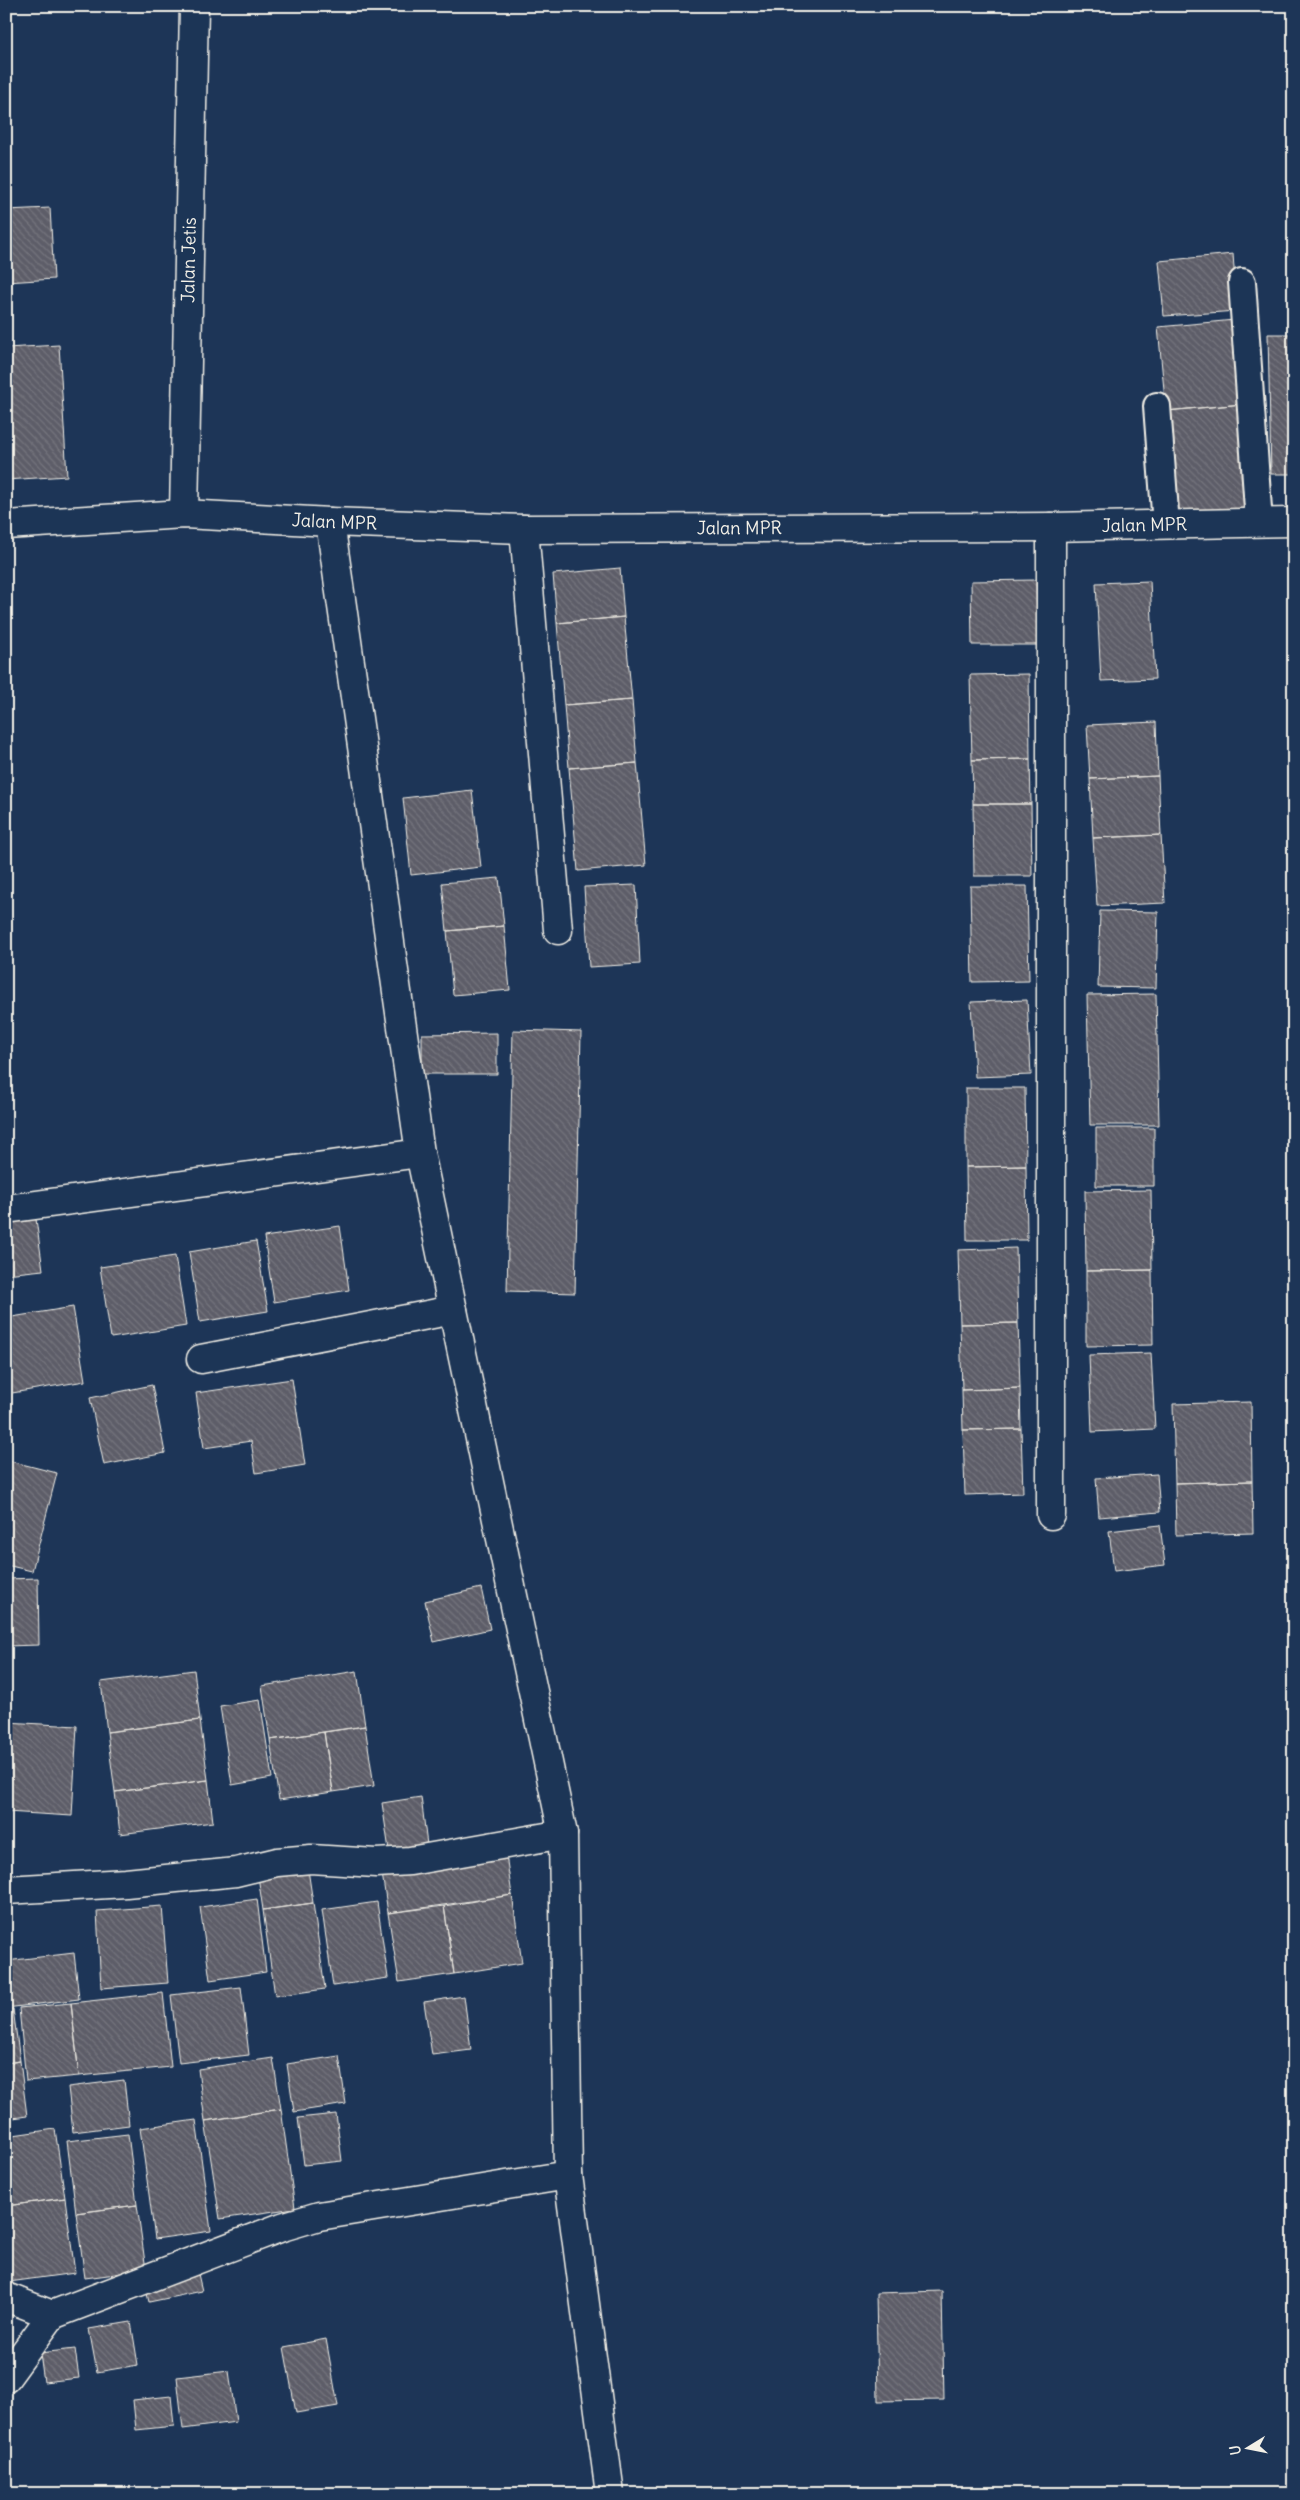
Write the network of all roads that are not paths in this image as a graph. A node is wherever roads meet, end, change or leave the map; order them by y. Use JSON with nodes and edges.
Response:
{"nodes":[{"id":1,"x":194,"y":6,"type":"edge"},
{"id":2,"x":1242,"y":282,"type":"dead end"},
{"id":3,"x":1157,"y":406,"type":"dead end"},
{"id":4,"x":184,"y":514,"type":"junction"},
{"id":5,"x":330,"y":522,"type":"junction"},
{"id":6,"x":1294,"y":522,"type":"edge"},
{"id":7,"x":1259,"y":523,"type":"junction"},
{"id":8,"x":6,"y":524,"type":"edge"},
{"id":9,"x":1166,"y":525,"type":"junction"},
{"id":10,"x":1051,"y":527,"type":"junction"},
{"id":11,"x":524,"y":529,"type":"junction"},
{"id":12,"x":558,"y":930,"type":"dead end"},
{"id":13,"x":420,"y":1153,"type":"junction"},
{"id":14,"x":6,"y":1209,"type":"edge"},
{"id":15,"x":453,"y":1310,"type":"junction"},
{"id":16,"x":201,"y":1359,"type":"dead end"},
{"id":17,"x":1051,"y":1515,"type":"dead end"},
{"id":18,"x":563,"y":1834,"type":"junction"},
{"id":19,"x":6,"y":1890,"type":"edge"},
{"id":20,"x":568,"y":2176,"type":"junction"},
{"id":21,"x":6,"y":2297,"type":"edge"},
{"id":22,"x":52,"y":2315,"type":"junction"},
{"id":23,"x":6,"y":2378,"type":"edge"},
{"id":24,"x":610,"y":2494,"type":"edge"}],
"edges":[{"from":1,"to":4,"type":"street","name":"Jalan Jetis"},
{"from":2,"to":7,"type":"lane"},
{"from":3,"to":9,"type":"lane"},
{"from":4,"to":5,"type":"street","name":"Jalan MPR"},
{"from":4,"to":8,"type":"street","name":"Jalan MPR"},
{"from":5,"to":11,"type":"street","name":"Jalan MPR"},
{"from":5,"to":13,"type":"street"},
{"from":6,"to":7,"type":"street","name":"Jalan MPR"},
{"from":7,"to":9,"type":"street","name":"Jalan MPR"},
{"from":9,"to":10,"type":"street","name":"Jalan MPR"},
{"from":10,"to":11,"type":"street","name":"Jalan MPR"},
{"from":10,"to":17,"type":"street"},
{"from":11,"to":12,"type":"street"},
{"from":13,"to":14,"type":"street"},
{"from":13,"to":15,"type":"street"},
{"from":15,"to":16,"type":"street"},
{"from":15,"to":18,"type":"street"},
{"from":18,"to":19,"type":"street"},
{"from":18,"to":20,"type":"street"},
{"from":20,"to":22,"type":"street"},
{"from":20,"to":24,"type":"street"},
{"from":21,"to":22,"type":"street"},
{"from":22,"to":23,"type":"street"}]}
